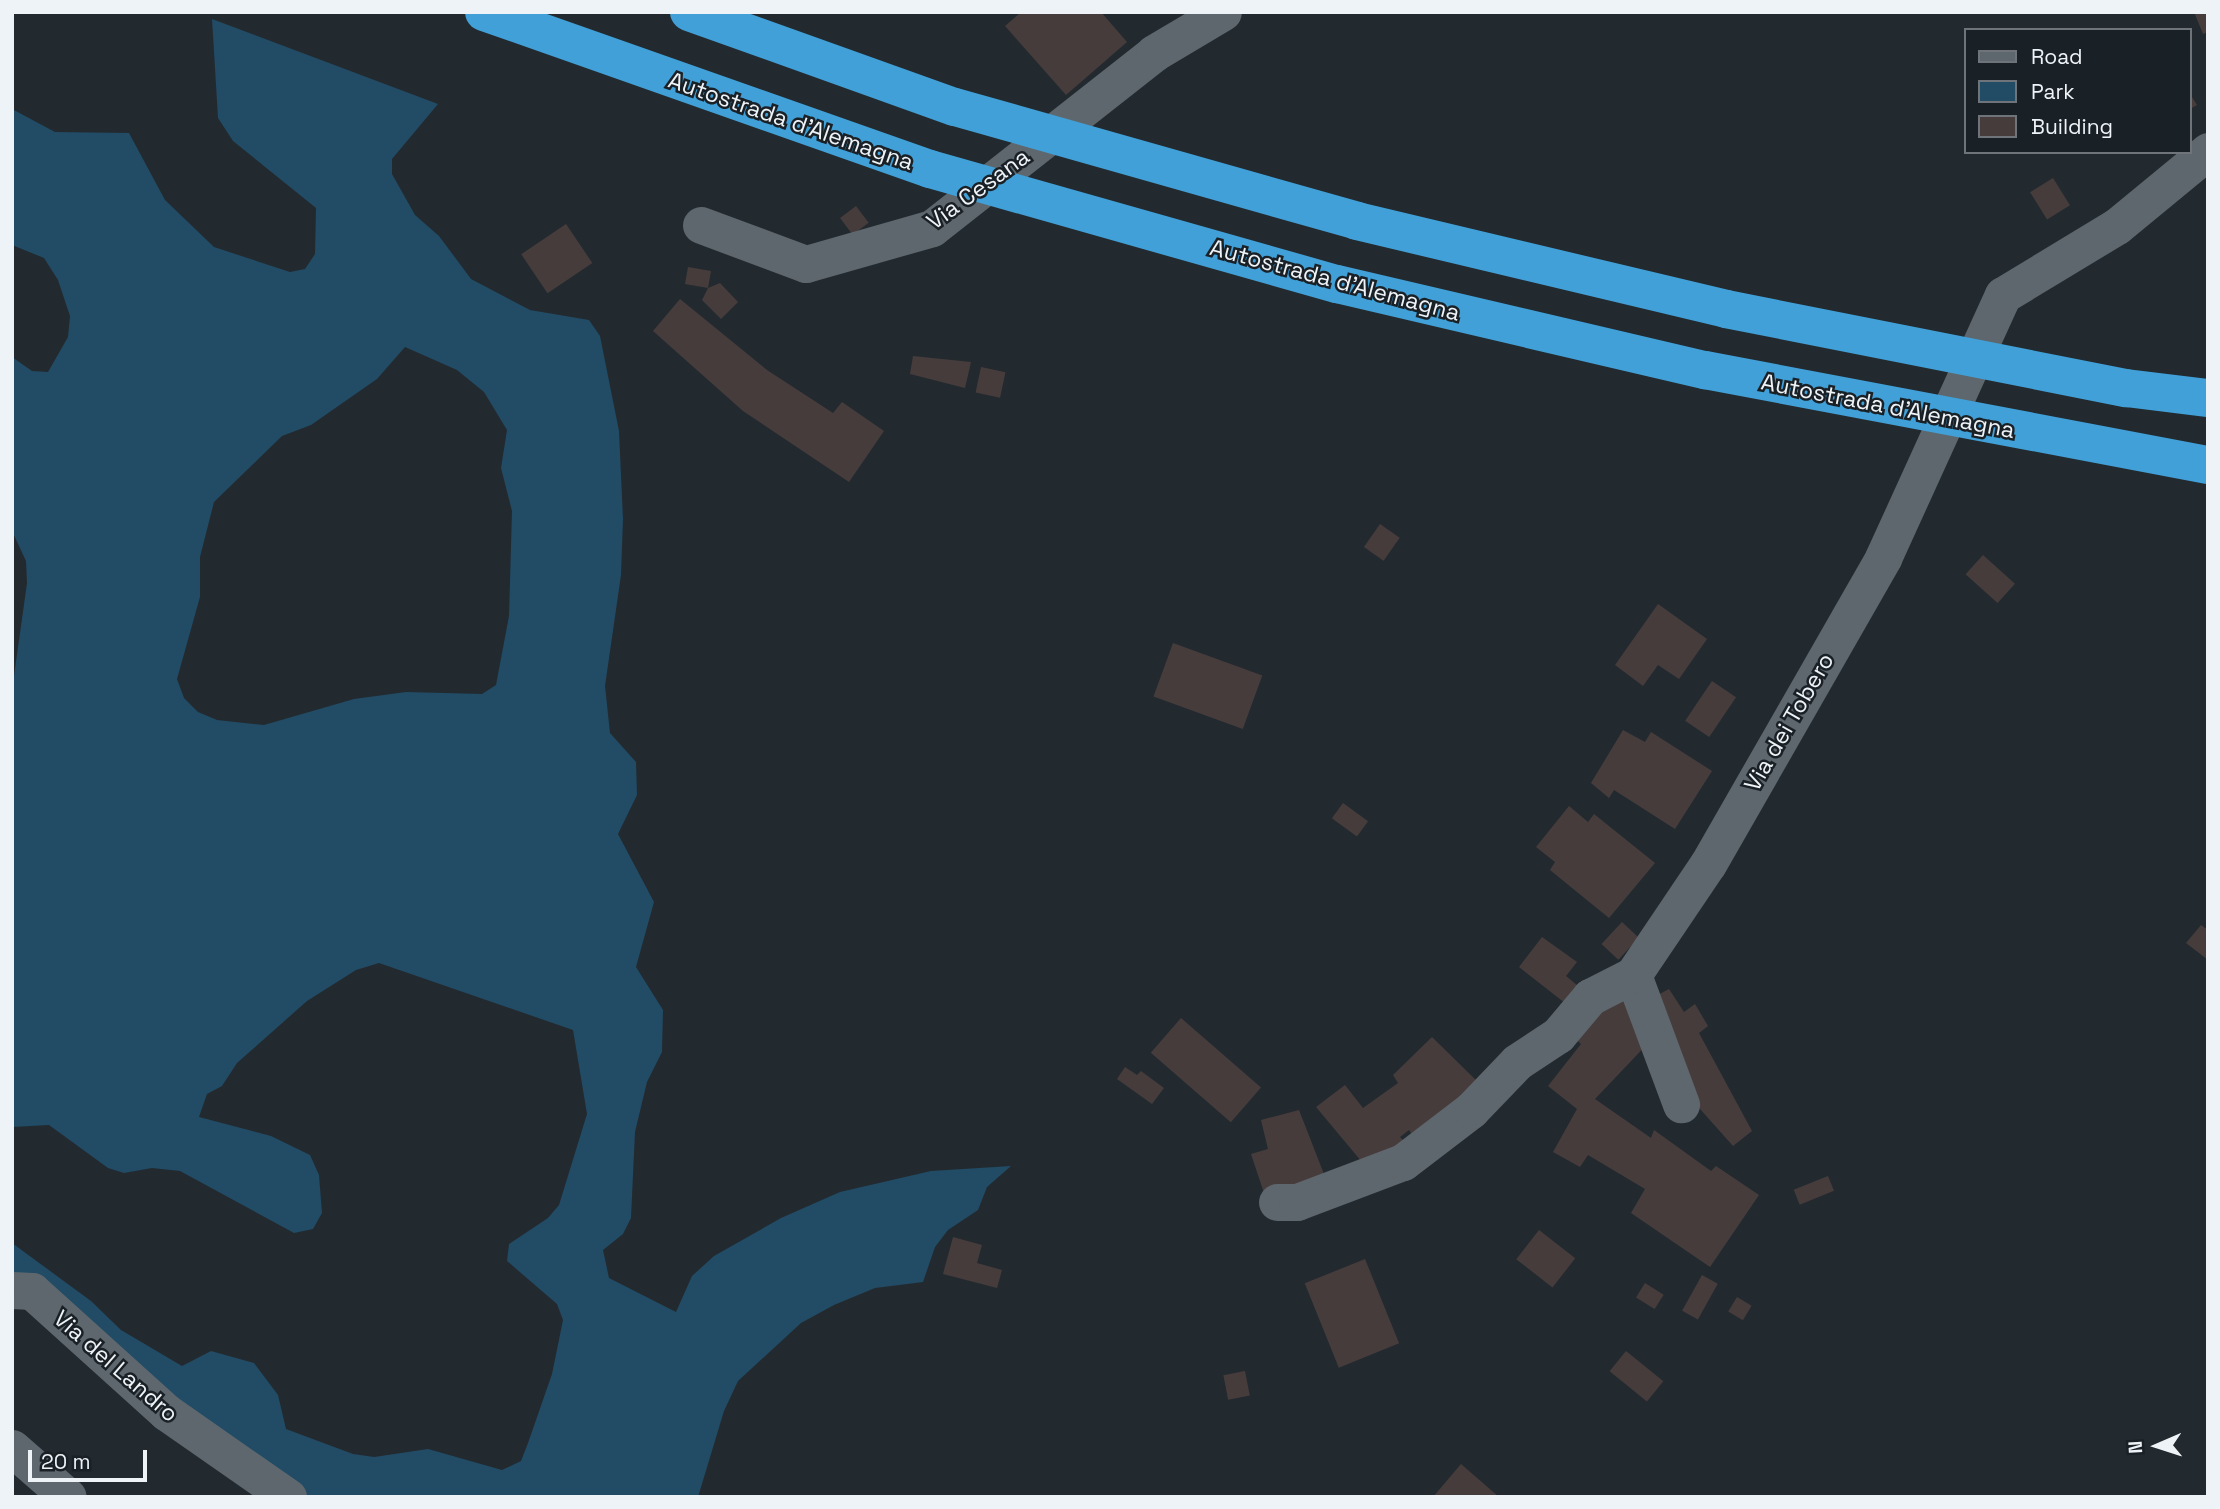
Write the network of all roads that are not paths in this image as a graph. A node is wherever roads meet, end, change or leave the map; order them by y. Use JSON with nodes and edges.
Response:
{"nodes":[{"id":1,"x":484,"y":12,"type":"edge"},
{"id":2,"x":689,"y":12,"type":"edge"},
{"id":3,"x":1223,"y":12,"type":"edge"},
{"id":4,"x":2208,"y":151,"type":"edge"},
{"id":5,"x":701,"y":225,"type":"dead end"},
{"id":6,"x":2208,"y":398,"type":"edge"},
{"id":7,"x":2208,"y":465,"type":"edge"},
{"id":8,"x":1633,"y":975,"type":"junction"},
{"id":9,"x":1681,"y":1104,"type":"dead end"},
{"id":10,"x":1277,"y":1202,"type":"dead end"},
{"id":11,"x":12,"y":1290,"type":"edge"},
{"id":12,"x":12,"y":1448,"type":"edge"},
{"id":13,"x":68,"y":1497,"type":"edge"},
{"id":14,"x":288,"y":1497,"type":"edge"}],
"edges":[{"from":1,"to":7,"type":"highway","name":"Autostrada d'Alemagna"},
{"from":2,"to":6,"type":"highway"},
{"from":3,"to":5,"type":"street","name":"Via Cesana"},
{"from":4,"to":8,"type":"street","name":"Via dei Tobero"},
{"from":8,"to":9,"type":"street"},
{"from":8,"to":10,"type":"street","name":"Via dei Tobero"},
{"from":11,"to":14,"type":"street","name":"Via del Landro"},
{"from":12,"to":13,"type":"street"}]}
